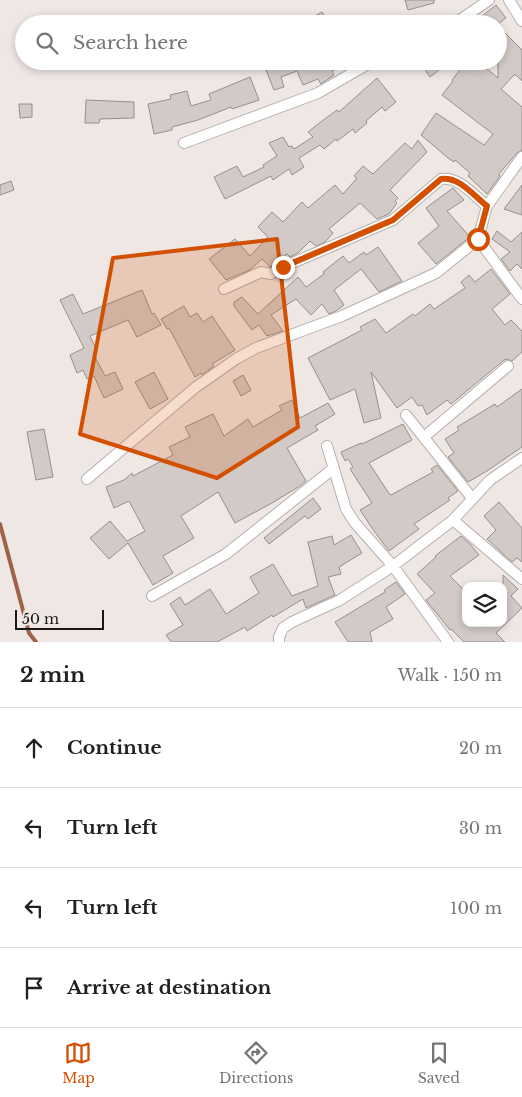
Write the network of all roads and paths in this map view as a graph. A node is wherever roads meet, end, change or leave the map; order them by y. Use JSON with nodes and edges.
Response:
{"nodes":[{"id":1,"x":489,"y":0,"type":"edge"},
{"id":2,"x":508,"y":0,"type":"edge"},
{"id":3,"x":467,"y":15,"type":"edge"},
{"id":4,"x":522,"y":21,"type":"edge"},
{"id":5,"x":358,"y":70,"type":"edge"},
{"id":6,"x":184,"y":143,"type":"dead end"},
{"id":7,"x":522,"y":157,"type":"edge"},
{"id":8,"x":487,"y":206,"type":"junction"},
{"id":9,"x":478,"y":239,"type":"junction"},
{"id":10,"x":224,"y":289,"type":"dead end"},
{"id":11,"x":522,"y":299,"type":"edge"},
{"id":12,"x":508,"y":366,"type":"dead end"},
{"id":13,"x":406,"y":415,"type":"dead end"},
{"id":14,"x":424,"y":437,"type":"junction"},
{"id":15,"x":328,"y":446,"type":"dead end"},
{"id":16,"x":522,"y":458,"type":"edge"},
{"id":17,"x":334,"y":468,"type":"junction"},
{"id":18,"x":88,"y":478,"type":"dead end"},
{"id":19,"x":472,"y":498,"type":"junction"},
{"id":20,"x":454,"y":520,"type":"junction"},
{"id":21,"x":393,"y":566,"type":"junction"},
{"id":22,"x":522,"y":579,"type":"edge"},
{"id":23,"x":152,"y":596,"type":"dead end"},
{"id":24,"x":279,"y":642,"type":"edge"},
{"id":25,"x":448,"y":642,"type":"edge"}],
"edges":[{"from":1,"to":3,"type":"street"},
{"from":2,"to":4,"type":"street"},
{"from":5,"to":6,"type":"street"},
{"from":7,"to":8,"type":"street"},
{"from":8,"to":9,"type":"street"},
{"from":8,"to":10,"type":"street"},
{"from":9,"to":11,"type":"street"},
{"from":9,"to":18,"type":"street"},
{"from":12,"to":14,"type":"street"},
{"from":13,"to":14,"type":"street"},
{"from":14,"to":19,"type":"street"},
{"from":15,"to":17,"type":"street"},
{"from":16,"to":19,"type":"street"},
{"from":17,"to":21,"type":"street"},
{"from":17,"to":23,"type":"street"},
{"from":19,"to":20,"type":"street"},
{"from":20,"to":21,"type":"street"},
{"from":20,"to":22,"type":"street"},
{"from":21,"to":24,"type":"street"},
{"from":21,"to":25,"type":"street"}]}
